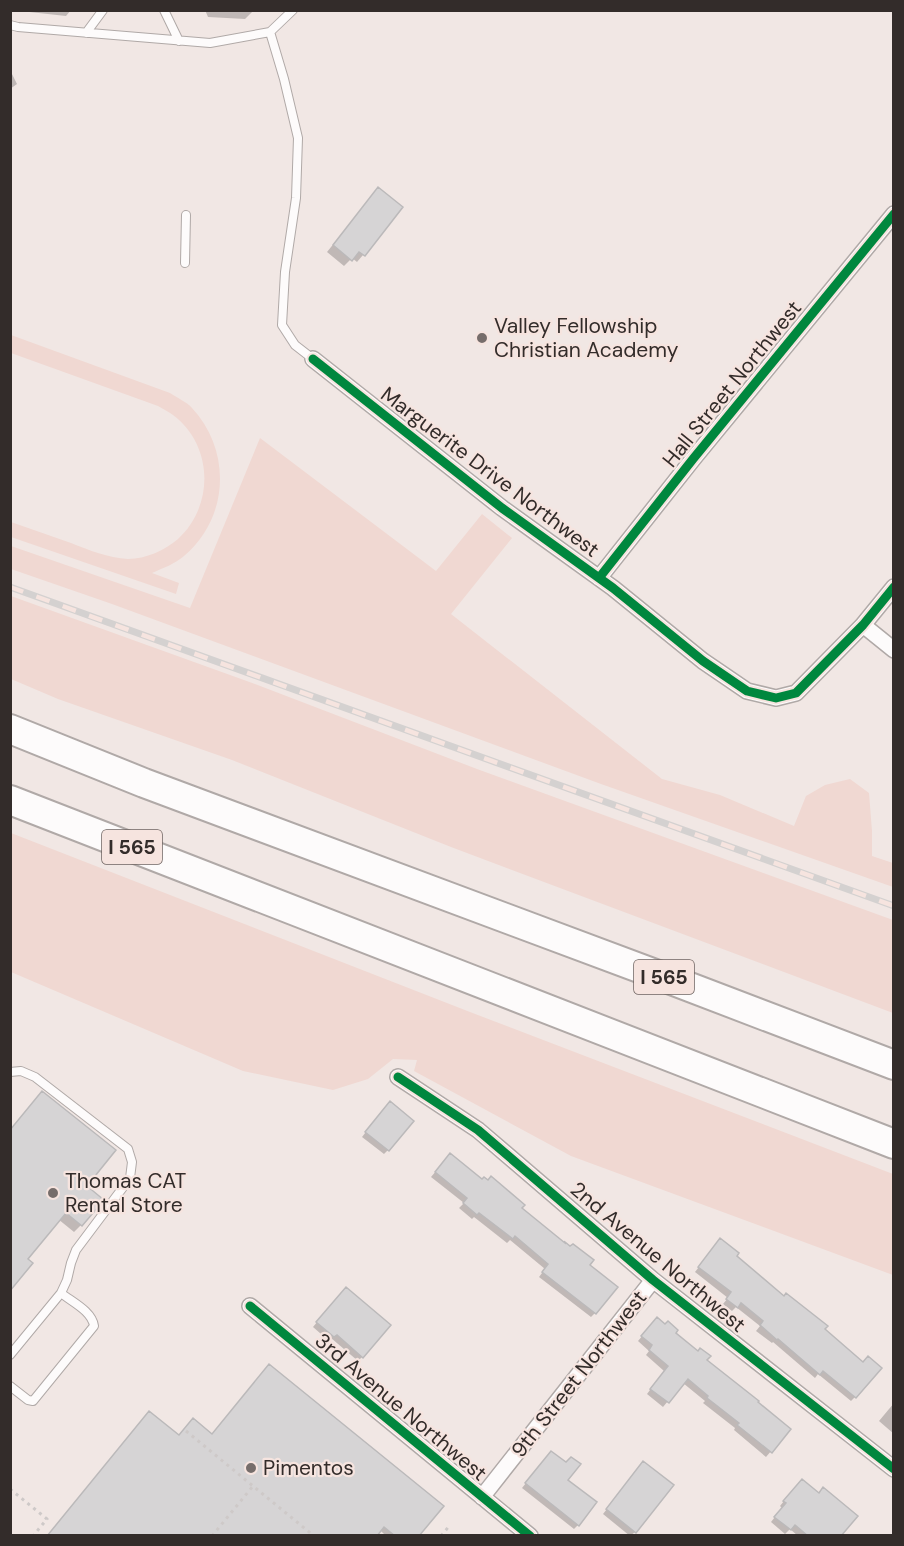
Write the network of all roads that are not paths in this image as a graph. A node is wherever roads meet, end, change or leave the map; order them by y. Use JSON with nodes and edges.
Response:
{"nodes":[{"id":1,"x":103,"y":10,"type":"edge"},
{"id":2,"x":165,"y":10,"type":"edge"},
{"id":3,"x":293,"y":10,"type":"edge"},
{"id":4,"x":10,"y":25,"type":"edge"},
{"id":5,"x":270,"y":32,"type":"junction"},
{"id":6,"x":86,"y":33,"type":"junction"},
{"id":7,"x":179,"y":41,"type":"junction"},
{"id":8,"x":894,"y":214,"type":"edge"},
{"id":9,"x":186,"y":215,"type":"dead end"},
{"id":10,"x":185,"y":263,"type":"dead end"},
{"id":11,"x":314,"y":359,"type":"joint"},
{"id":12,"x":599,"y":578,"type":"junction"},
{"id":13,"x":894,"y":587,"type":"edge"},
{"id":14,"x":863,"y":625,"type":"junction"},
{"id":15,"x":894,"y":650,"type":"edge"},
{"id":16,"x":10,"y":729,"type":"edge"},
{"id":17,"x":10,"y":800,"type":"edge"},
{"id":18,"x":894,"y":1065,"type":"edge"},
{"id":19,"x":10,"y":1072,"type":"edge"},
{"id":20,"x":398,"y":1077,"type":"dead end"},
{"id":21,"x":894,"y":1144,"type":"edge"},
{"id":22,"x":653,"y":1280,"type":"junction"},
{"id":23,"x":61,"y":1293,"type":"junction"},
{"id":24,"x":250,"y":1306,"type":"dead end"},
{"id":25,"x":10,"y":1355,"type":"edge"},
{"id":26,"x":10,"y":1386,"type":"edge"},
{"id":27,"x":894,"y":1469,"type":"edge"},
{"id":28,"x":482,"y":1497,"type":"junction"},
{"id":29,"x":530,"y":1536,"type":"edge"}],
"edges":[{"from":1,"to":6,"type":"lane"},
{"from":2,"to":7,"type":"lane"},
{"from":3,"to":5,"type":"lane"},
{"from":4,"to":6,"type":"lane"},
{"from":5,"to":7,"type":"lane"},
{"from":5,"to":11,"type":"lane"},
{"from":6,"to":7,"type":"lane"},
{"from":8,"to":12,"type":"street","name":"Hall Street Northwest"},
{"from":9,"to":10,"type":"lane"},
{"from":11,"to":12,"type":"street","name":"Marguerite Drive Northwest"},
{"from":12,"to":14,"type":"street","name":"Marguerite Drive Northwest"},
{"from":13,"to":14,"type":"street","name":"Marguerite Drive Northwest"},
{"from":14,"to":15,"type":"street"},
{"from":16,"to":18,"type":"highway","number":"I 565"},
{"from":17,"to":21,"type":"highway","number":"I 565"},
{"from":19,"to":23,"type":"lane"},
{"from":20,"to":22,"type":"street","name":"2nd Avenue Northwest"},
{"from":22,"to":27,"type":"street","name":"2nd Avenue Northwest"},
{"from":22,"to":28,"type":"street","name":"9th Street Northwest"},
{"from":23,"to":25,"type":"lane"},
{"from":23,"to":26,"type":"lane"},
{"from":24,"to":28,"type":"street","name":"3rd Avenue Northwest"},
{"from":28,"to":29,"type":"street","name":"3rd Avenue Northwest"}]}
